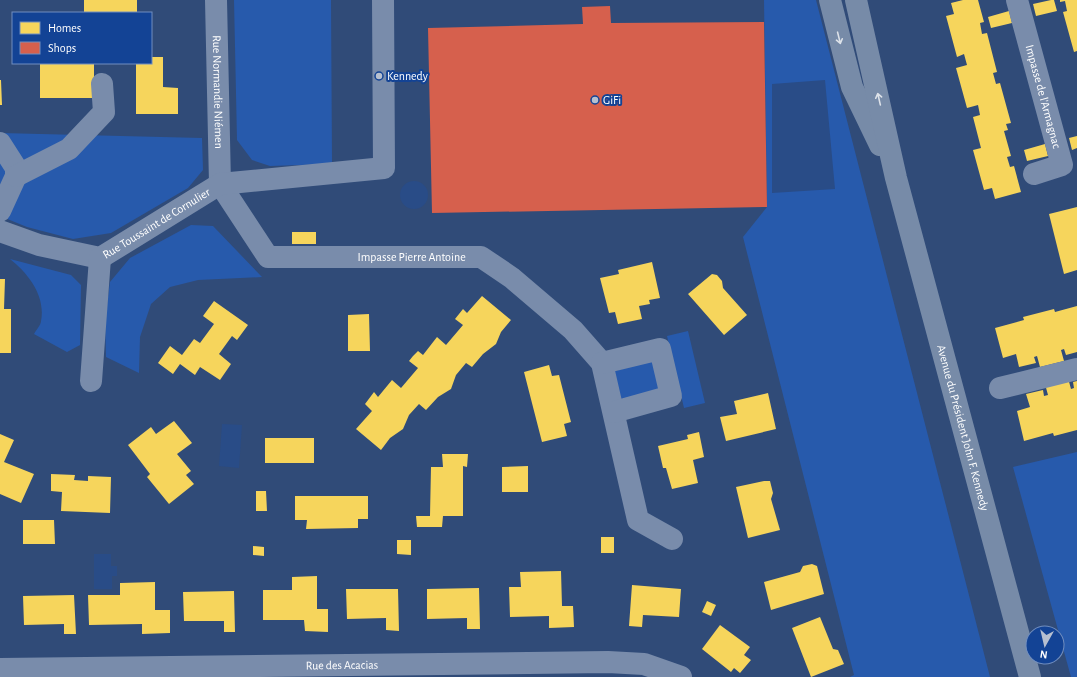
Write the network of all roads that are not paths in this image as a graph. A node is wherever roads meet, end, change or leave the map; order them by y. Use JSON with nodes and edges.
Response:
{"nodes":[{"id":1,"x":216,"y":0,"type":"edge"},
{"id":2,"x":383,"y":0,"type":"edge"},
{"id":3,"x":856,"y":0,"type":"edge"},
{"id":4,"x":1017,"y":0,"type":"edge"},
{"id":5,"x":831,"y":1,"type":"edge"},
{"id":6,"x":102,"y":84,"type":"dead end"},
{"id":7,"x":0,"y":143,"type":"edge"},
{"id":8,"x":1034,"y":174,"type":"dead end"},
{"id":9,"x":16,"y":176,"type":"junction"},
{"id":10,"x":896,"y":178,"type":"junction"},
{"id":11,"x":220,"y":184,"type":"junction"},
{"id":12,"x":0,"y":211,"type":"edge"},
{"id":13,"x":0,"y":231,"type":"edge"},
{"id":14,"x":100,"y":258,"type":"junction"},
{"id":15,"x":602,"y":363,"type":"junction"},
{"id":16,"x":1077,"y":370,"type":"edge"},
{"id":17,"x":91,"y":381,"type":"dead end"},
{"id":18,"x":1000,"y":388,"type":"dead end"},
{"id":19,"x":614,"y":412,"type":"junction"},
{"id":20,"x":672,"y":539,"type":"dead end"},
{"id":21,"x":0,"y":669,"type":"edge"},
{"id":22,"x":681,"y":677,"type":"edge"},
{"id":23,"x":1030,"y":677,"type":"edge"}],
"edges":[{"from":1,"to":11,"type":"street","name":"Rue Normandie Niémen"},
{"from":2,"to":11,"type":"street"},
{"from":10,"to":3,"type":"main road","name":"Avenue du Président John F. Kennedy","one_way":true},
{"from":4,"to":8,"type":"street","name":"Impasse de l'Armagnac"},
{"from":5,"to":10,"type":"main road","name":"Avenue du Président John F. Kennedy","one_way":true},
{"from":6,"to":9,"type":"street"},
{"from":7,"to":9,"type":"street"},
{"from":9,"to":12,"type":"street"},
{"from":10,"to":23,"type":"main road","name":"Avenue du Président John F. Kennedy"},
{"from":11,"to":14,"type":"street","name":"Rue Toussaint de Cornulier"},
{"from":11,"to":15,"type":"street","name":"Impasse Pierre Antoine"},
{"from":13,"to":14,"type":"street","name":"Rue Toussaint de Cornulier"},
{"from":14,"to":17,"type":"street"},
{"from":15,"to":19,"type":"street","name":"Impasse Pierre Antoine"},
{"from":15,"to":19,"type":"street"},
{"from":16,"to":18,"type":"street"},
{"from":19,"to":20,"type":"street","name":"Impasse Pierre Antoine"},
{"from":21,"to":22,"type":"street","name":"Rue des Acacias"}]}
